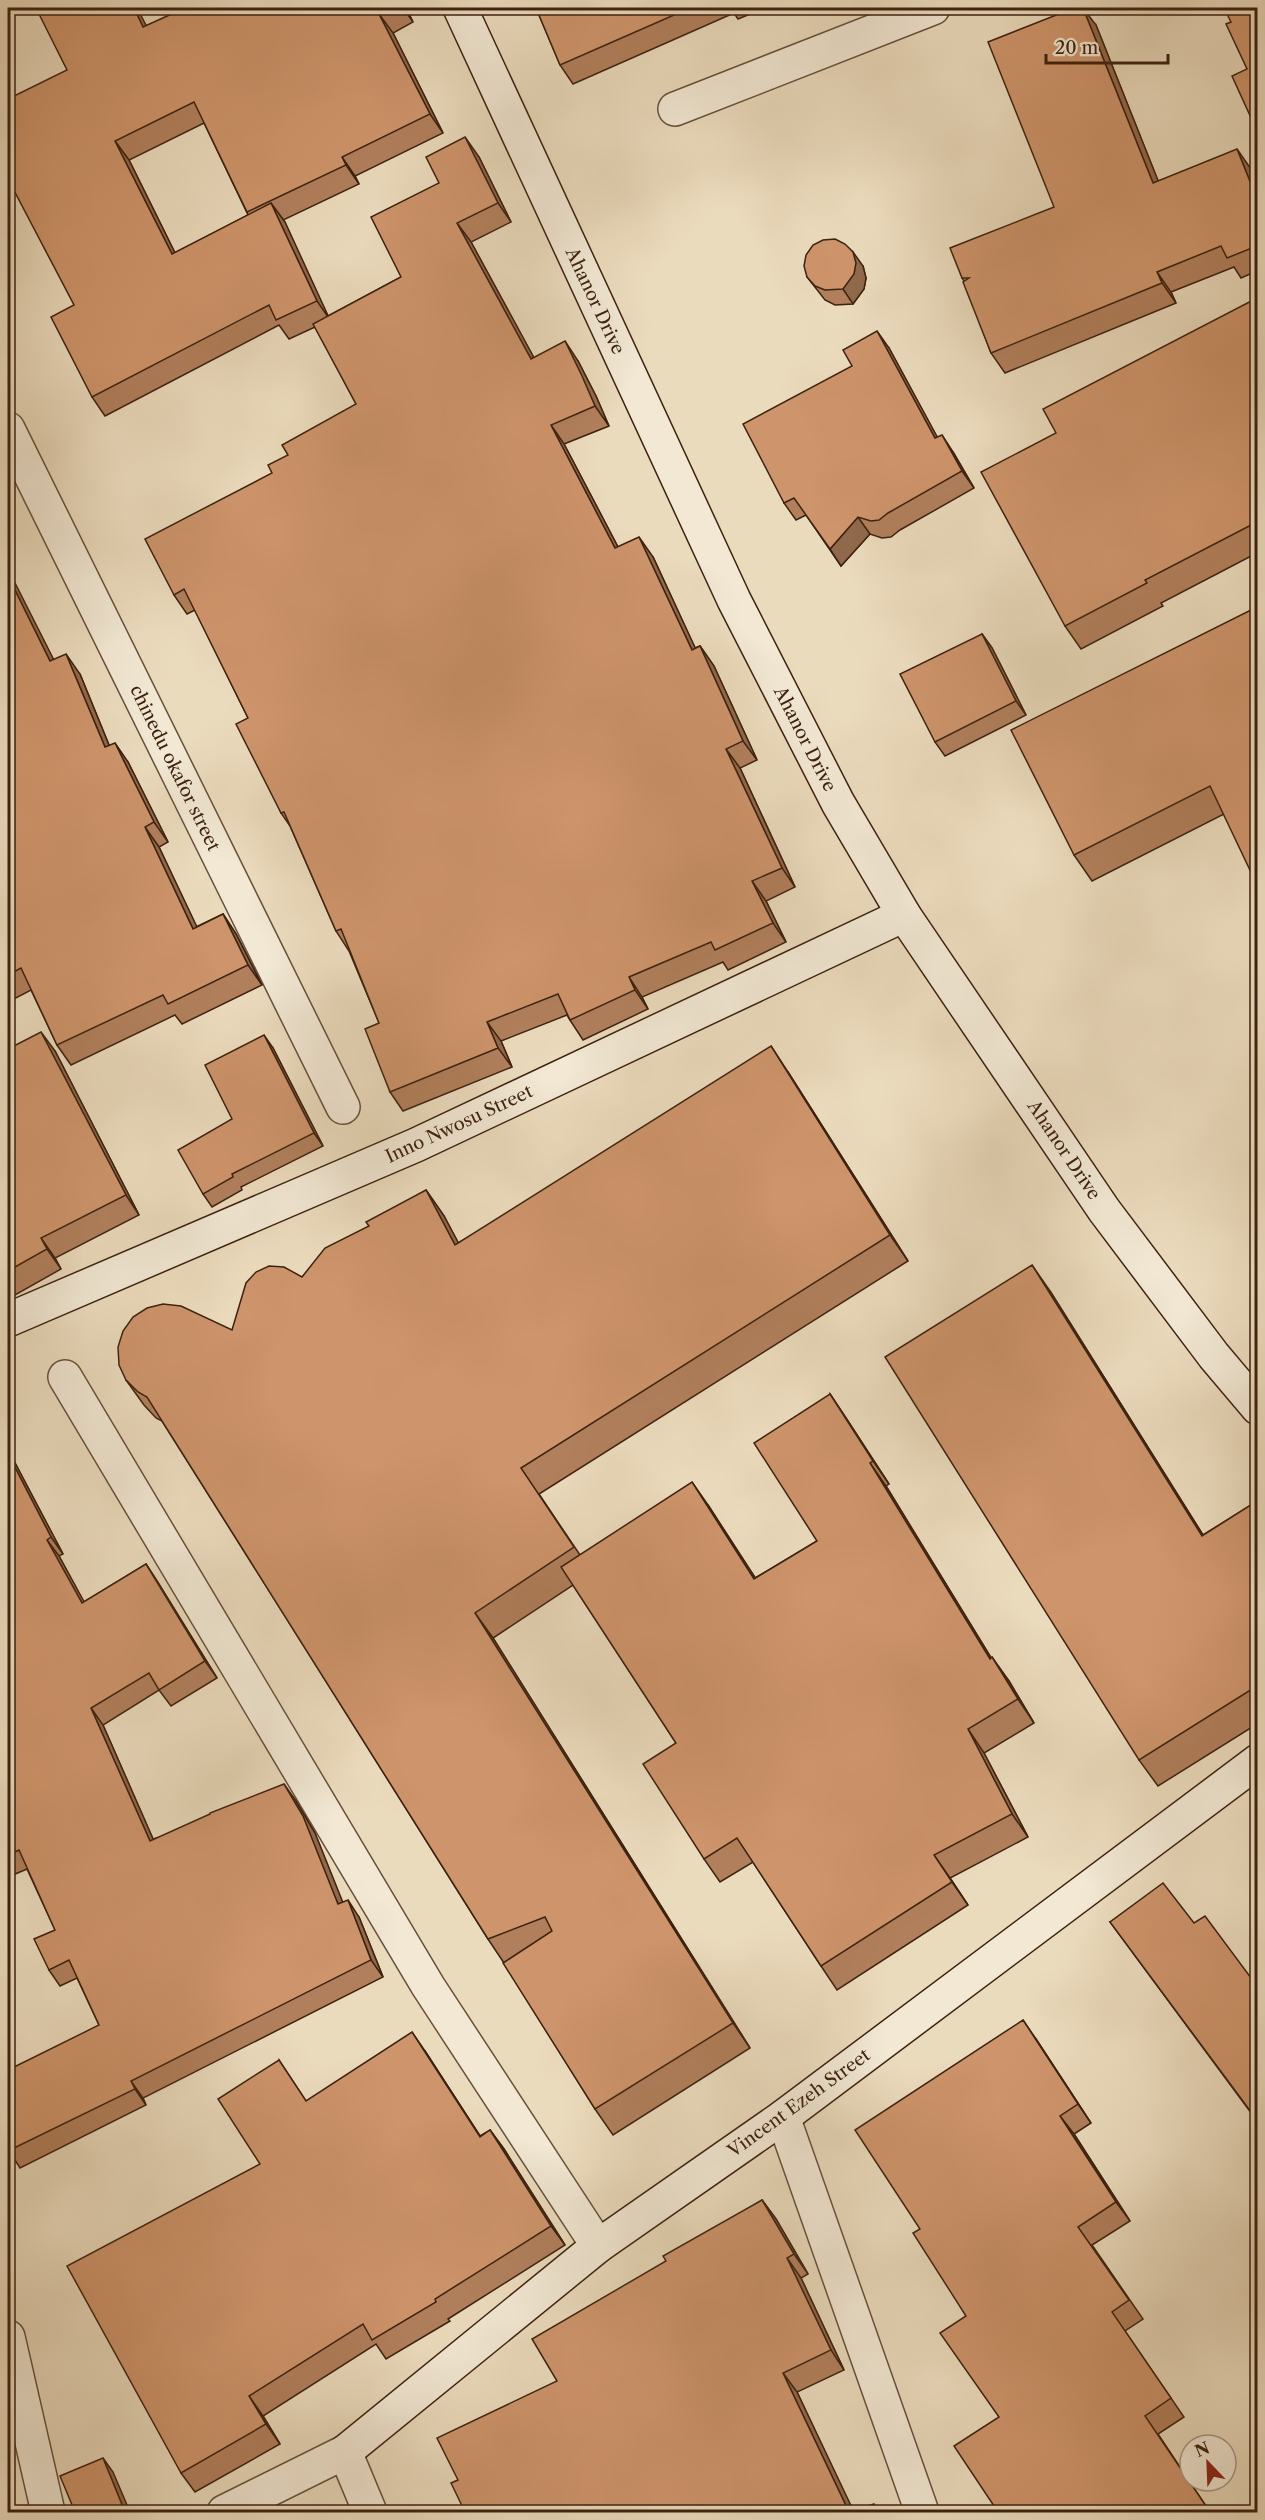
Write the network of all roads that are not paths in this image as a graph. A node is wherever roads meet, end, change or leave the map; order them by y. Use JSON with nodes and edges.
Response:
{"nodes":[{"id":1,"x":460,"y":8,"type":"edge"},
{"id":2,"x":933,"y":8,"type":"edge"},
{"id":3,"x":675,"y":109,"type":"dead end"},
{"id":4,"x":8,"y":429,"type":"edge"},
{"id":5,"x":904,"y":915,"type":"junction"},
{"id":6,"x":343,"y":1107,"type":"dead end"},
{"id":7,"x":8,"y":1320,"type":"edge"},
{"id":8,"x":65,"y":1377,"type":"dead end"},
{"id":9,"x":1257,"y":1408,"type":"edge"},
{"id":10,"x":1257,"y":1761,"type":"edge"},
{"id":11,"x":783,"y":2116,"type":"junction"},
{"id":12,"x":597,"y":2246,"type":"junction"},
{"id":13,"x":8,"y":2337,"type":"edge"},
{"id":14,"x":345,"y":2452,"type":"junction"},
{"id":15,"x":48,"y":2512,"type":"edge"},
{"id":16,"x":224,"y":2512,"type":"edge"},
{"id":17,"x":370,"y":2512,"type":"edge"},
{"id":18,"x":922,"y":2512,"type":"edge"}],
"edges":[{"from":1,"to":5,"type":"street","name":"Ahanor Drive"},
{"from":2,"to":3,"type":"street"},
{"from":4,"to":6,"type":"street","name":"chinedu okafor street"},
{"from":5,"to":7,"type":"street","name":"Inno Nwosu Street"},
{"from":5,"to":9,"type":"street","name":"Ahanor Drive"},
{"from":8,"to":12,"type":"street"},
{"from":10,"to":11,"type":"street","name":"Vincent Ezeh Street"},
{"from":11,"to":12,"type":"street","name":"Vincent Ezeh Street"},
{"from":11,"to":18,"type":"street"},
{"from":12,"to":14,"type":"street","name":"Vincent Ezeh Street"},
{"from":13,"to":15,"type":"street"},
{"from":14,"to":16,"type":"street","name":"Vincent Ezeh Street"},
{"from":14,"to":17,"type":"street"}]}
